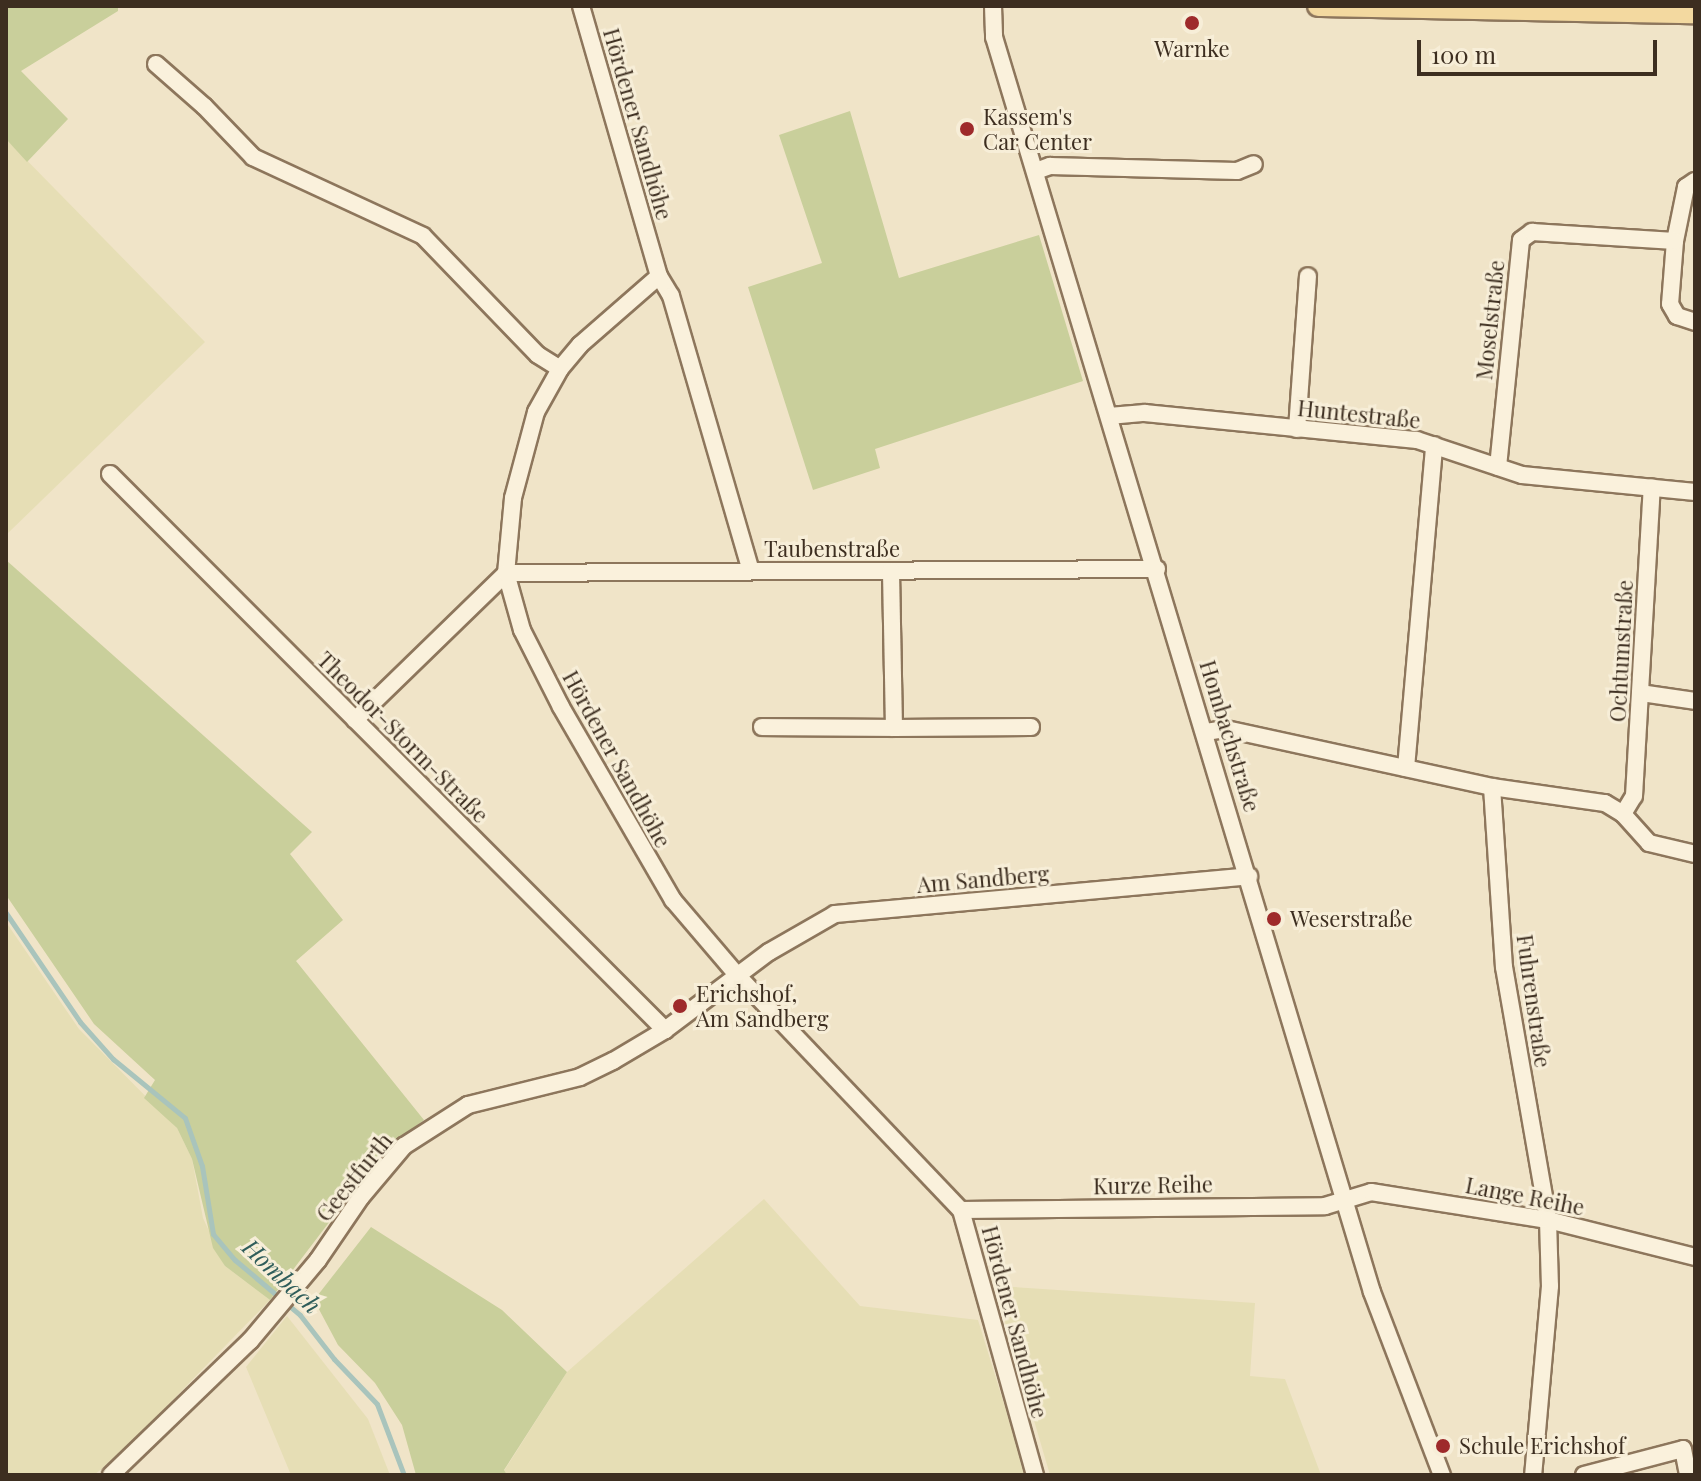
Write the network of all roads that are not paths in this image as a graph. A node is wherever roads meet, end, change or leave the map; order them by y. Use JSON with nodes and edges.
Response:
{"nodes":[{"id":1,"x":581,"y":6,"type":"edge"},
{"id":2,"x":993,"y":6,"type":"edge"},
{"id":3,"x":1318,"y":6,"type":"edge"},
{"id":4,"x":1695,"y":13,"type":"edge"},
{"id":5,"x":156,"y":64,"type":"dead end"},
{"id":6,"x":1254,"y":164,"type":"dead end"},
{"id":7,"x":1036,"y":171,"type":"junction"},
{"id":8,"x":1695,"y":181,"type":"edge"},
{"id":9,"x":1675,"y":241,"type":"junction"},
{"id":10,"x":659,"y":276,"type":"junction"},
{"id":11,"x":1308,"y":276,"type":"dead end"},
{"id":12,"x":1695,"y":322,"type":"edge"},
{"id":13,"x":560,"y":369,"type":"junction"},
{"id":14,"x":1109,"y":416,"type":"junction"},
{"id":15,"x":1297,"y":429,"type":"junction"},
{"id":16,"x":1434,"y":445,"type":"junction"},
{"id":17,"x":1498,"y":467,"type":"junction"},
{"id":18,"x":110,"y":474,"type":"dead end"},
{"id":19,"x":1652,"y":488,"type":"junction"},
{"id":20,"x":1695,"y":492,"type":"edge"},
{"id":21,"x":1157,"y":569,"type":"junction"},
{"id":22,"x":751,"y":571,"type":"junction"},
{"id":23,"x":891,"y":571,"type":"junction"},
{"id":24,"x":506,"y":573,"type":"junction"},
{"id":25,"x":1641,"y":693,"type":"junction"},
{"id":26,"x":1695,"y":701,"type":"edge"},
{"id":27,"x":355,"y":720,"type":"junction"},
{"id":28,"x":762,"y":727,"type":"dead end"},
{"id":29,"x":1031,"y":727,"type":"dead end"},
{"id":30,"x":894,"y":728,"type":"junction"},
{"id":31,"x":1206,"y":732,"type":"junction"},
{"id":32,"x":1406,"y":768,"type":"junction"},
{"id":33,"x":1492,"y":787,"type":"junction"},
{"id":34,"x":1623,"y":814,"type":"junction"},
{"id":35,"x":1695,"y":854,"type":"edge"},
{"id":36,"x":1249,"y":876,"type":"junction"},
{"id":37,"x":737,"y":975,"type":"junction"},
{"id":38,"x":665,"y":1030,"type":"junction"},
{"id":39,"x":1345,"y":1199,"type":"junction"},
{"id":40,"x":961,"y":1210,"type":"junction"},
{"id":41,"x":1548,"y":1220,"type":"junction"},
{"id":42,"x":1695,"y":1257,"type":"edge"},
{"id":43,"x":111,"y":1475,"type":"edge"},
{"id":44,"x":1035,"y":1475,"type":"edge"},
{"id":45,"x":1442,"y":1475,"type":"edge"},
{"id":46,"x":1533,"y":1475,"type":"edge"},
{"id":47,"x":1584,"y":1475,"type":"edge"},
{"id":48,"x":1688,"y":1475,"type":"edge"}],
"edges":[{"from":1,"to":10,"type":"street","name":"Hördener Sandhöhe"},
{"from":2,"to":7,"type":"street","name":"Hombachstraße"},
{"from":3,"to":4,"type":"main road"},
{"from":5,"to":13,"type":"street"},
{"from":6,"to":7,"type":"street"},
{"from":7,"to":14,"type":"street","name":"Hombachstraße"},
{"from":8,"to":9,"type":"street"},
{"from":9,"to":12,"type":"street"},
{"from":9,"to":17,"type":"street","name":"Moselstraße"},
{"from":10,"to":13,"type":"street","name":"Hördener Sandhöhe"},
{"from":10,"to":22,"type":"street"},
{"from":11,"to":15,"type":"street"},
{"from":13,"to":24,"type":"street","name":"Hördener Sandhöhe"},
{"from":14,"to":15,"type":"street","name":"Huntestraße"},
{"from":14,"to":21,"type":"street","name":"Hombachstraße"},
{"from":15,"to":16,"type":"street","name":"Huntestraße"},
{"from":16,"to":17,"type":"street","name":"Huntestraße"},
{"from":16,"to":32,"type":"street"},
{"from":17,"to":19,"type":"street","name":"Huntestraße"},
{"from":18,"to":27,"type":"street","name":"Theodor-Storm-Straße"},
{"from":19,"to":20,"type":"street","name":"Huntestraße"},
{"from":19,"to":25,"type":"street","name":"Ochtumstraße"},
{"from":21,"to":23,"type":"street","name":"Taubenstraße"},
{"from":21,"to":31,"type":"street","name":"Hombachstraße"},
{"from":22,"to":23,"type":"street","name":"Taubenstraße"},
{"from":22,"to":24,"type":"street","name":"Taubenstraße"},
{"from":23,"to":30,"type":"street"},
{"from":24,"to":27,"type":"street"},
{"from":24,"to":37,"type":"street","name":"Hördener Sandhöhe"},
{"from":25,"to":26,"type":"street"},
{"from":25,"to":34,"type":"street","name":"Ochtumstraße"},
{"from":27,"to":38,"type":"street","name":"Theodor-Storm-Straße"},
{"from":28,"to":30,"type":"street"},
{"from":29,"to":30,"type":"street"},
{"from":31,"to":32,"type":"street"},
{"from":31,"to":36,"type":"street","name":"Hombachstraße"},
{"from":32,"to":33,"type":"street"},
{"from":33,"to":34,"type":"street"},
{"from":33,"to":41,"type":"street","name":"Fuhrenstraße"},
{"from":34,"to":35,"type":"street"},
{"from":36,"to":37,"type":"street","name":"Am Sandberg"},
{"from":36,"to":39,"type":"street","name":"Hombachstraße"},
{"from":37,"to":38,"type":"street","name":"Geestfurth"},
{"from":37,"to":40,"type":"street","name":"Hördener Sandhöhe"},
{"from":38,"to":43,"type":"street","name":"Geestfurth"},
{"from":39,"to":40,"type":"street","name":"Kurze Reihe"},
{"from":39,"to":41,"type":"street","name":"Lange Reihe"},
{"from":39,"to":45,"type":"street","name":"Hombachstraße"},
{"from":40,"to":44,"type":"street","name":"Hördener Sandhöhe"},
{"from":41,"to":42,"type":"street","name":"Lange Reihe"},
{"from":41,"to":46,"type":"street","name":"Fuhrenstraße"},
{"from":47,"to":48,"type":"street"}]}
